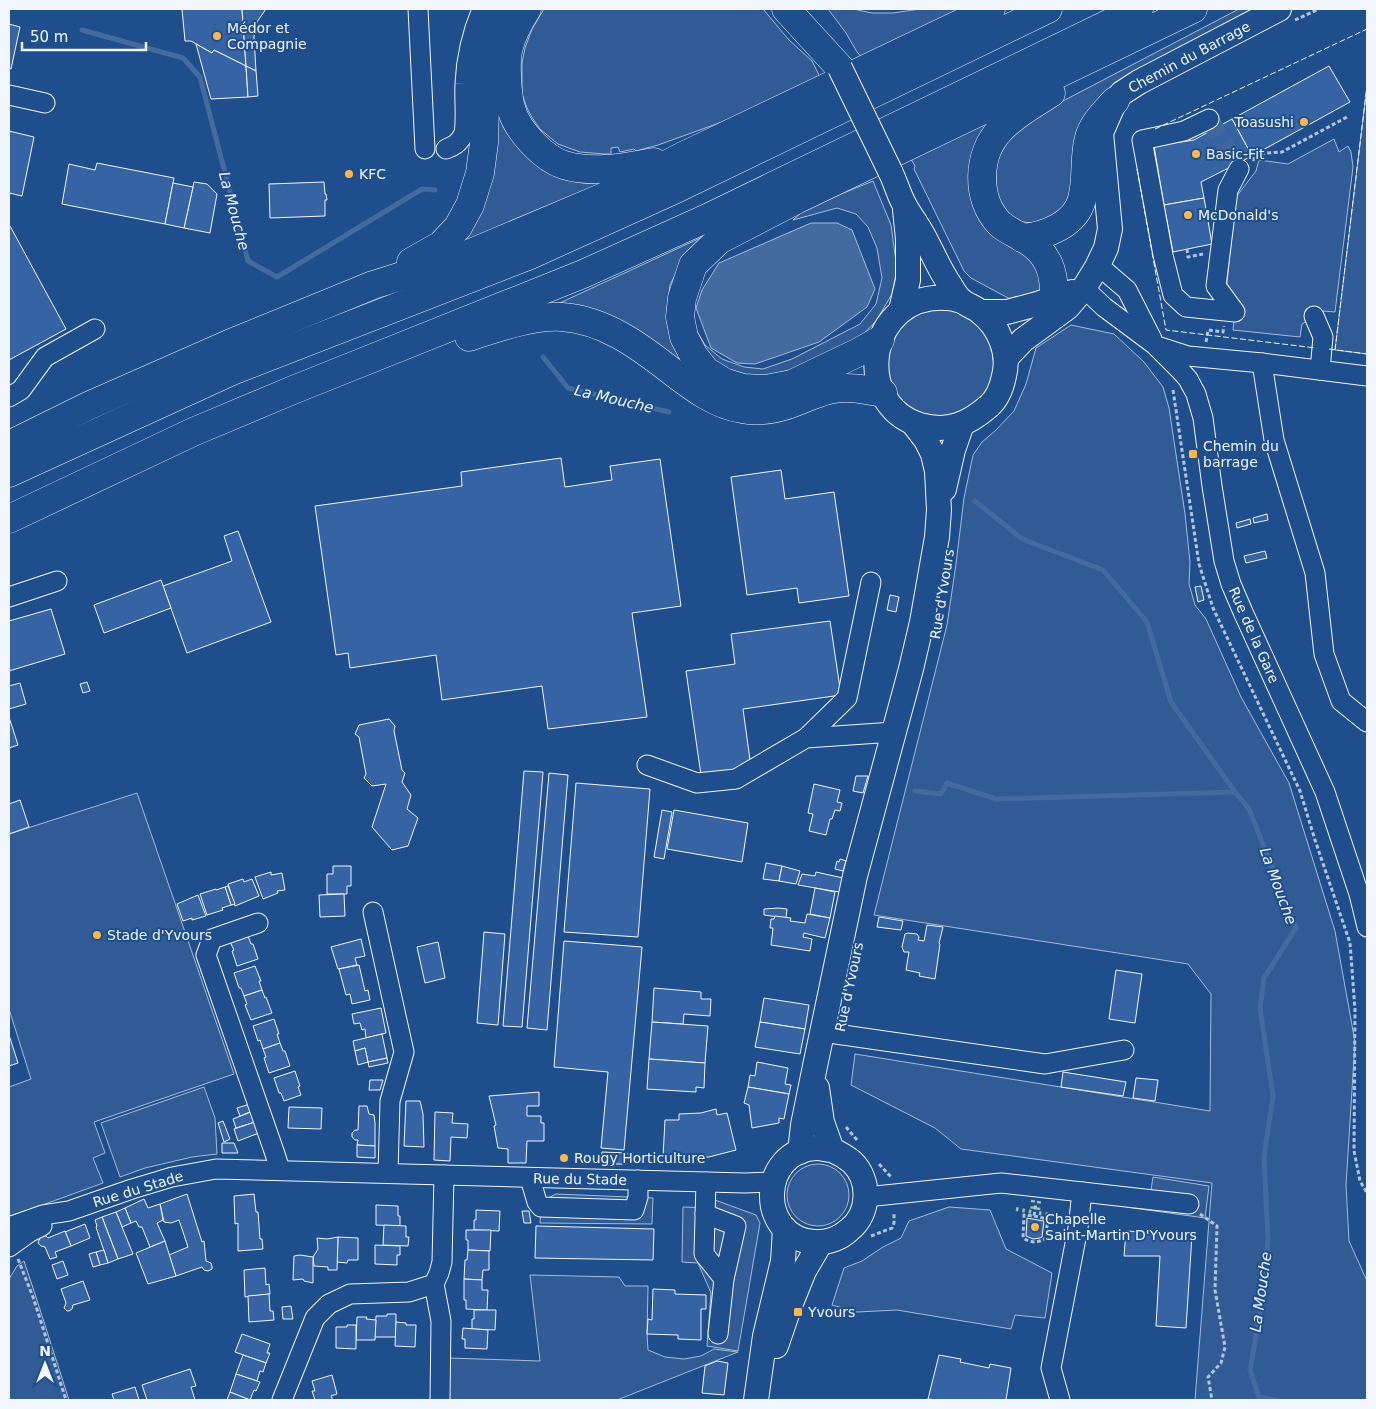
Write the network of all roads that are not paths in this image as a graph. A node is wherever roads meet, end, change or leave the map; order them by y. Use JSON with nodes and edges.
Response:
{"nodes":[{"id":1,"x":418,"y":9,"type":"edge"},
{"id":2,"x":482,"y":9,"type":"edge"},
{"id":3,"x":504,"y":9,"type":"edge"},
{"id":4,"x":527,"y":9,"type":"edge"},
{"id":5,"x":786,"y":9,"type":"edge"},
{"id":6,"x":798,"y":9,"type":"edge"},
{"id":7,"x":991,"y":9,"type":"edge"},
{"id":8,"x":1048,"y":9,"type":"edge"},
{"id":9,"x":1139,"y":9,"type":"edge"},
{"id":10,"x":1193,"y":9,"type":"edge"},
{"id":11,"x":1198,"y":9,"type":"edge"},
{"id":12,"x":1287,"y":15,"type":"edge"},
{"id":13,"x":840,"y":68,"type":"junction"},
{"id":14,"x":9,"y":95,"type":"edge"},
{"id":15,"x":1115,"y":101,"type":"junction"},
{"id":16,"x":45,"y":103,"type":"dead end"},
{"id":17,"x":1209,"y":119,"type":"dead end"},
{"id":18,"x":446,"y":149,"type":"dead end"},
{"id":19,"x":425,"y":150,"type":"dead end"},
{"id":20,"x":683,"y":156,"type":"junction"},
{"id":21,"x":1245,"y":169,"type":"road end"},
{"id":22,"x":904,"y":203,"type":"junction"},
{"id":23,"x":1022,"y":238,"type":"junction"},
{"id":24,"x":1097,"y":267,"type":"junction"},
{"id":25,"x":373,"y":284,"type":"junction"},
{"id":26,"x":1084,"y":288,"type":"junction"},
{"id":27,"x":961,"y":300,"type":"junction"},
{"id":28,"x":1052,"y":309,"type":"junction"},
{"id":29,"x":901,"y":310,"type":"junction"},
{"id":30,"x":981,"y":312,"type":"junction"},
{"id":31,"x":1314,"y":316,"type":"dead end"},
{"id":32,"x":95,"y":329,"type":"dead end"},
{"id":33,"x":880,"y":340,"type":"junction"},
{"id":34,"x":1155,"y":345,"type":"junction"},
{"id":35,"x":383,"y":353,"type":"junction"},
{"id":36,"x":1006,"y":358,"type":"junction"},
{"id":37,"x":1262,"y":363,"type":"junction"},
{"id":38,"x":1320,"y":370,"type":"junction"},
{"id":39,"x":1367,"y":376,"type":"edge"},
{"id":40,"x":883,"y":393,"type":"junction"},
{"id":41,"x":9,"y":397,"type":"edge"},
{"id":42,"x":913,"y":423,"type":"junction"},
{"id":43,"x":962,"y":424,"type":"junction"},
{"id":44,"x":9,"y":444,"type":"edge"},
{"id":45,"x":9,"y":473,"type":"edge"},
{"id":46,"x":939,"y":510,"type":"junction"},
{"id":47,"x":9,"y":519,"type":"edge"},
{"id":48,"x":56,"y":581,"type":"dead end"},
{"id":49,"x":871,"y":582,"type":"dead end"},
{"id":50,"x":9,"y":597,"type":"edge"},
{"id":51,"x":1367,"y":722,"type":"edge"},
{"id":52,"x":894,"y":732,"type":"junction"},
{"id":53,"x":806,"y":738,"type":"junction"},
{"id":54,"x":647,"y":765,"type":"dead end"},
{"id":55,"x":373,"y":912,"type":"dead end"},
{"id":56,"x":258,"y":923,"type":"dead end"},
{"id":57,"x":1367,"y":927,"type":"edge"},
{"id":58,"x":822,"y":1032,"type":"junction"},
{"id":59,"x":1124,"y":1050,"type":"dead end"},
{"id":60,"x":815,"y":1066,"type":"junction"},
{"id":61,"x":832,"y":1150,"type":"junction"},
{"id":62,"x":800,"y":1152,"type":"junction"},
{"id":63,"x":280,"y":1170,"type":"junction"},
{"id":64,"x":388,"y":1173,"type":"junction"},
{"id":65,"x":444,"y":1175,"type":"junction"},
{"id":66,"x":530,"y":1178,"type":"junction"},
{"id":67,"x":638,"y":1180,"type":"junction"},
{"id":68,"x":706,"y":1182,"type":"junction"},
{"id":69,"x":773,"y":1182,"type":"junction"},
{"id":70,"x":1082,"y":1192,"type":"junction"},
{"id":71,"x":866,"y":1197,"type":"junction"},
{"id":72,"x":1189,"y":1204,"type":"road end"},
{"id":73,"x":705,"y":1214,"type":"junction"},
{"id":74,"x":785,"y":1229,"type":"junction"},
{"id":75,"x":13,"y":1237,"type":"edge"},
{"id":76,"x":821,"y":1242,"type":"junction"},
{"id":77,"x":724,"y":1280,"type":"junction"},
{"id":78,"x":434,"y":1284,"type":"junction"},
{"id":79,"x":718,"y":1334,"type":"dead end"},
{"id":80,"x":282,"y":1400,"type":"edge"},
{"id":81,"x":440,"y":1400,"type":"edge"},
{"id":82,"x":758,"y":1400,"type":"edge"},
{"id":83,"x":1060,"y":1400,"type":"edge"}],
"edges":[{"from":1,"to":19,"type":"street"},
{"from":2,"to":18,"type":"street"},
{"from":3,"to":25,"type":"highway"},
{"from":4,"to":20,"type":"highway"},
{"from":5,"to":13,"type":"highway"},
{"from":6,"to":13,"type":"main road"},
{"from":7,"to":20,"type":"highway"},
{"from":8,"to":45,"type":"highway"},
{"from":9,"to":35,"type":"highway"},
{"from":10,"to":33,"type":"highway"},
{"from":11,"to":23,"type":"highway"},
{"from":12,"to":15,"type":"main road","name":"Chemin du Barrage"},
{"from":13,"to":22,"type":"main road","bridge":true},
{"from":14,"to":16,"type":"street"},
{"from":15,"to":23,"type":"highway"},
{"from":15,"to":24,"type":"main road","name":"Chemin du Barrage"},
{"from":17,"to":21,"type":"street"},
{"from":20,"to":25,"type":"highway"},
{"from":22,"to":27,"type":"main road"},
{"from":22,"to":29,"type":"main road"},
{"from":23,"to":28,"type":"highway"},
{"from":24,"to":26,"type":"main road","name":"Chemin du Barrage"},
{"from":24,"to":34,"type":"street","name":"Rue de la Gare"},
{"from":25,"to":44,"type":"highway"},
{"from":26,"to":28,"type":"main road"},
{"from":26,"to":34,"type":"street","name":"Rue de la Gare"},
{"from":27,"to":29,"type":"main road"},
{"from":27,"to":30,"type":"main road"},
{"from":28,"to":30,"type":"main road"},
{"from":28,"to":36,"type":"main road"},
{"from":29,"to":33,"type":"main road"},
{"from":30,"to":36,"type":"main road"},
{"from":31,"to":38,"type":"street"},
{"from":32,"to":41,"type":"street"},
{"from":33,"to":40,"type":"main road"},
{"from":34,"to":37,"type":"street"},
{"from":34,"to":57,"type":"street","name":"Rue de la Gare"},
{"from":35,"to":40,"type":"highway"},
{"from":35,"to":47,"type":"highway"},
{"from":36,"to":43,"type":"main road"},
{"from":37,"to":38,"type":"street"},
{"from":37,"to":51,"type":"street"},
{"from":38,"to":39,"type":"street"},
{"from":40,"to":42,"type":"main road"},
{"from":42,"to":43,"type":"main road"},
{"from":42,"to":46,"type":"main road"},
{"from":43,"to":46,"type":"main road"},
{"from":46,"to":52,"type":"main road","name":"Rue d'Yvours"},
{"from":48,"to":50,"type":"street"},
{"from":49,"to":53,"type":"street"},
{"from":52,"to":53,"type":"street"},
{"from":52,"to":58,"type":"main road","name":"Rue d'Yvours"},
{"from":53,"to":54,"type":"street"},
{"from":55,"to":64,"type":"street"},
{"from":56,"to":63,"type":"street"},
{"from":58,"to":59,"type":"street"},
{"from":58,"to":60,"type":"main road","name":"Rue d'Yvours"},
{"from":60,"to":61,"type":"main road"},
{"from":60,"to":62,"type":"main road","name":"Rue d'Yvours"},
{"from":61,"to":62,"type":"main road"},
{"from":61,"to":71,"type":"main road"},
{"from":62,"to":69,"type":"main road"},
{"from":63,"to":64,"type":"street","name":"Rue du Stade"},
{"from":63,"to":75,"type":"street","name":"Rue du Stade"},
{"from":64,"to":65,"type":"street","name":"Rue du Stade"},
{"from":65,"to":66,"type":"street","name":"Rue du Stade"},
{"from":65,"to":78,"type":"street"},
{"from":66,"to":67,"type":"street","name":"Rue du Stade"},
{"from":66,"to":67,"type":"street"},
{"from":67,"to":68,"type":"street","name":"Rue du Stade"},
{"from":68,"to":69,"type":"street","name":"Rue du Stade"},
{"from":68,"to":73,"type":"street"},
{"from":69,"to":74,"type":"main road"},
{"from":70,"to":71,"type":"street"},
{"from":70,"to":72,"type":"street"},
{"from":70,"to":83,"type":"street"},
{"from":71,"to":76,"type":"main road"},
{"from":73,"to":77,"type":"street"},
{"from":73,"to":77,"type":"street"},
{"from":74,"to":76,"type":"main road"},
{"from":74,"to":82,"type":"main road"},
{"from":76,"to":82,"type":"main road"},
{"from":77,"to":79,"type":"street"},
{"from":78,"to":80,"type":"street"},
{"from":78,"to":81,"type":"street"}]}
